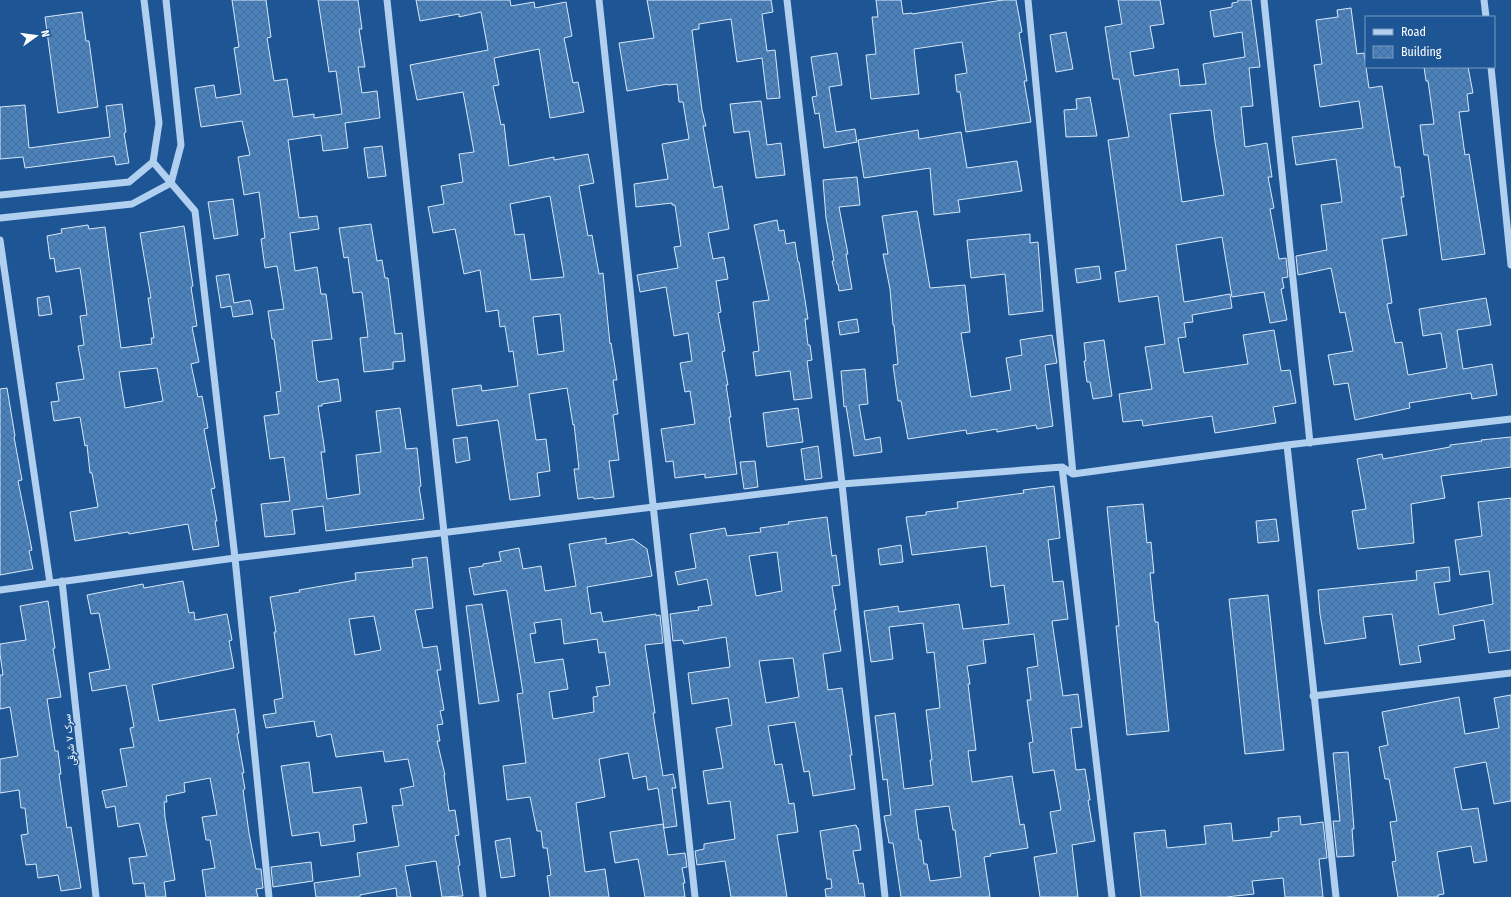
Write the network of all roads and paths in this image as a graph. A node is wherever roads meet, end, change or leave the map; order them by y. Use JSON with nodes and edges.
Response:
{"nodes":[{"id":1,"x":144,"y":0,"type":"edge"},
{"id":2,"x":166,"y":0,"type":"edge"},
{"id":3,"x":388,"y":0,"type":"edge"},
{"id":4,"x":600,"y":0,"type":"edge"},
{"id":5,"x":787,"y":0,"type":"edge"},
{"id":6,"x":1028,"y":0,"type":"edge"},
{"id":7,"x":1264,"y":0,"type":"edge"},
{"id":8,"x":1484,"y":0,"type":"edge"},
{"id":9,"x":1486,"y":16,"type":"edge"},
{"id":10,"x":1491,"y":68,"type":"edge"},
{"id":11,"x":153,"y":162,"type":"junction"},
{"id":12,"x":171,"y":183,"type":"junction"},
{"id":13,"x":0,"y":195,"type":"edge"},
{"id":14,"x":0,"y":218,"type":"edge"},
{"id":15,"x":0,"y":240,"type":"edge"},
{"id":16,"x":1511,"y":265,"type":"edge"},
{"id":17,"x":1511,"y":419,"type":"edge"},
{"id":18,"x":1310,"y":443,"type":"junction"},
{"id":19,"x":1287,"y":445,"type":"junction"},
{"id":20,"x":1062,"y":467,"type":"junction"},
{"id":21,"x":1073,"y":474,"type":"junction"},
{"id":22,"x":842,"y":484,"type":"junction"},
{"id":23,"x":653,"y":508,"type":"junction"},
{"id":24,"x":445,"y":533,"type":"junction"},
{"id":25,"x":235,"y":558,"type":"junction"},
{"id":26,"x":62,"y":581,"type":"junction"},
{"id":27,"x":50,"y":583,"type":"junction"},
{"id":28,"x":0,"y":590,"type":"edge"},
{"id":29,"x":1511,"y":673,"type":"edge"},
{"id":30,"x":1313,"y":696,"type":"junction"},
{"id":31,"x":96,"y":897,"type":"edge"},
{"id":32,"x":269,"y":897,"type":"edge"},
{"id":33,"x":483,"y":897,"type":"edge"},
{"id":34,"x":695,"y":897,"type":"edge"},
{"id":35,"x":885,"y":897,"type":"edge"},
{"id":36,"x":1112,"y":897,"type":"edge"},
{"id":37,"x":1336,"y":897,"type":"edge"}],
"edges":[{"from":1,"to":11,"type":"street"},
{"from":2,"to":12,"type":"street"},
{"from":3,"to":24,"type":"street"},
{"from":4,"to":23,"type":"street"},
{"from":5,"to":22,"type":"street"},
{"from":6,"to":21,"type":"street"},
{"from":7,"to":18,"type":"street"},
{"from":8,"to":9,"type":"street"},
{"from":10,"to":16,"type":"street"},
{"from":11,"to":12,"type":"street"},
{"from":11,"to":13,"type":"street"},
{"from":12,"to":14,"type":"street"},
{"from":12,"to":25,"type":"street"},
{"from":15,"to":27,"type":"street"},
{"from":17,"to":18,"type":"street"},
{"from":18,"to":19,"type":"street"},
{"from":19,"to":21,"type":"street"},
{"from":19,"to":30,"type":"street"},
{"from":20,"to":21,"type":"street"},
{"from":20,"to":22,"type":"street"},
{"from":20,"to":36,"type":"street"},
{"from":22,"to":23,"type":"street"},
{"from":22,"to":35,"type":"street"},
{"from":23,"to":24,"type":"street"},
{"from":23,"to":34,"type":"street"},
{"from":24,"to":25,"type":"street"},
{"from":24,"to":33,"type":"street"},
{"from":25,"to":26,"type":"street"},
{"from":25,"to":32,"type":"street"},
{"from":26,"to":27,"type":"street"},
{"from":26,"to":31,"type":"street","name":"سرک ۷ شرقی"},
{"from":27,"to":28,"type":"street"},
{"from":29,"to":30,"type":"street"},
{"from":30,"to":37,"type":"street"}]}
